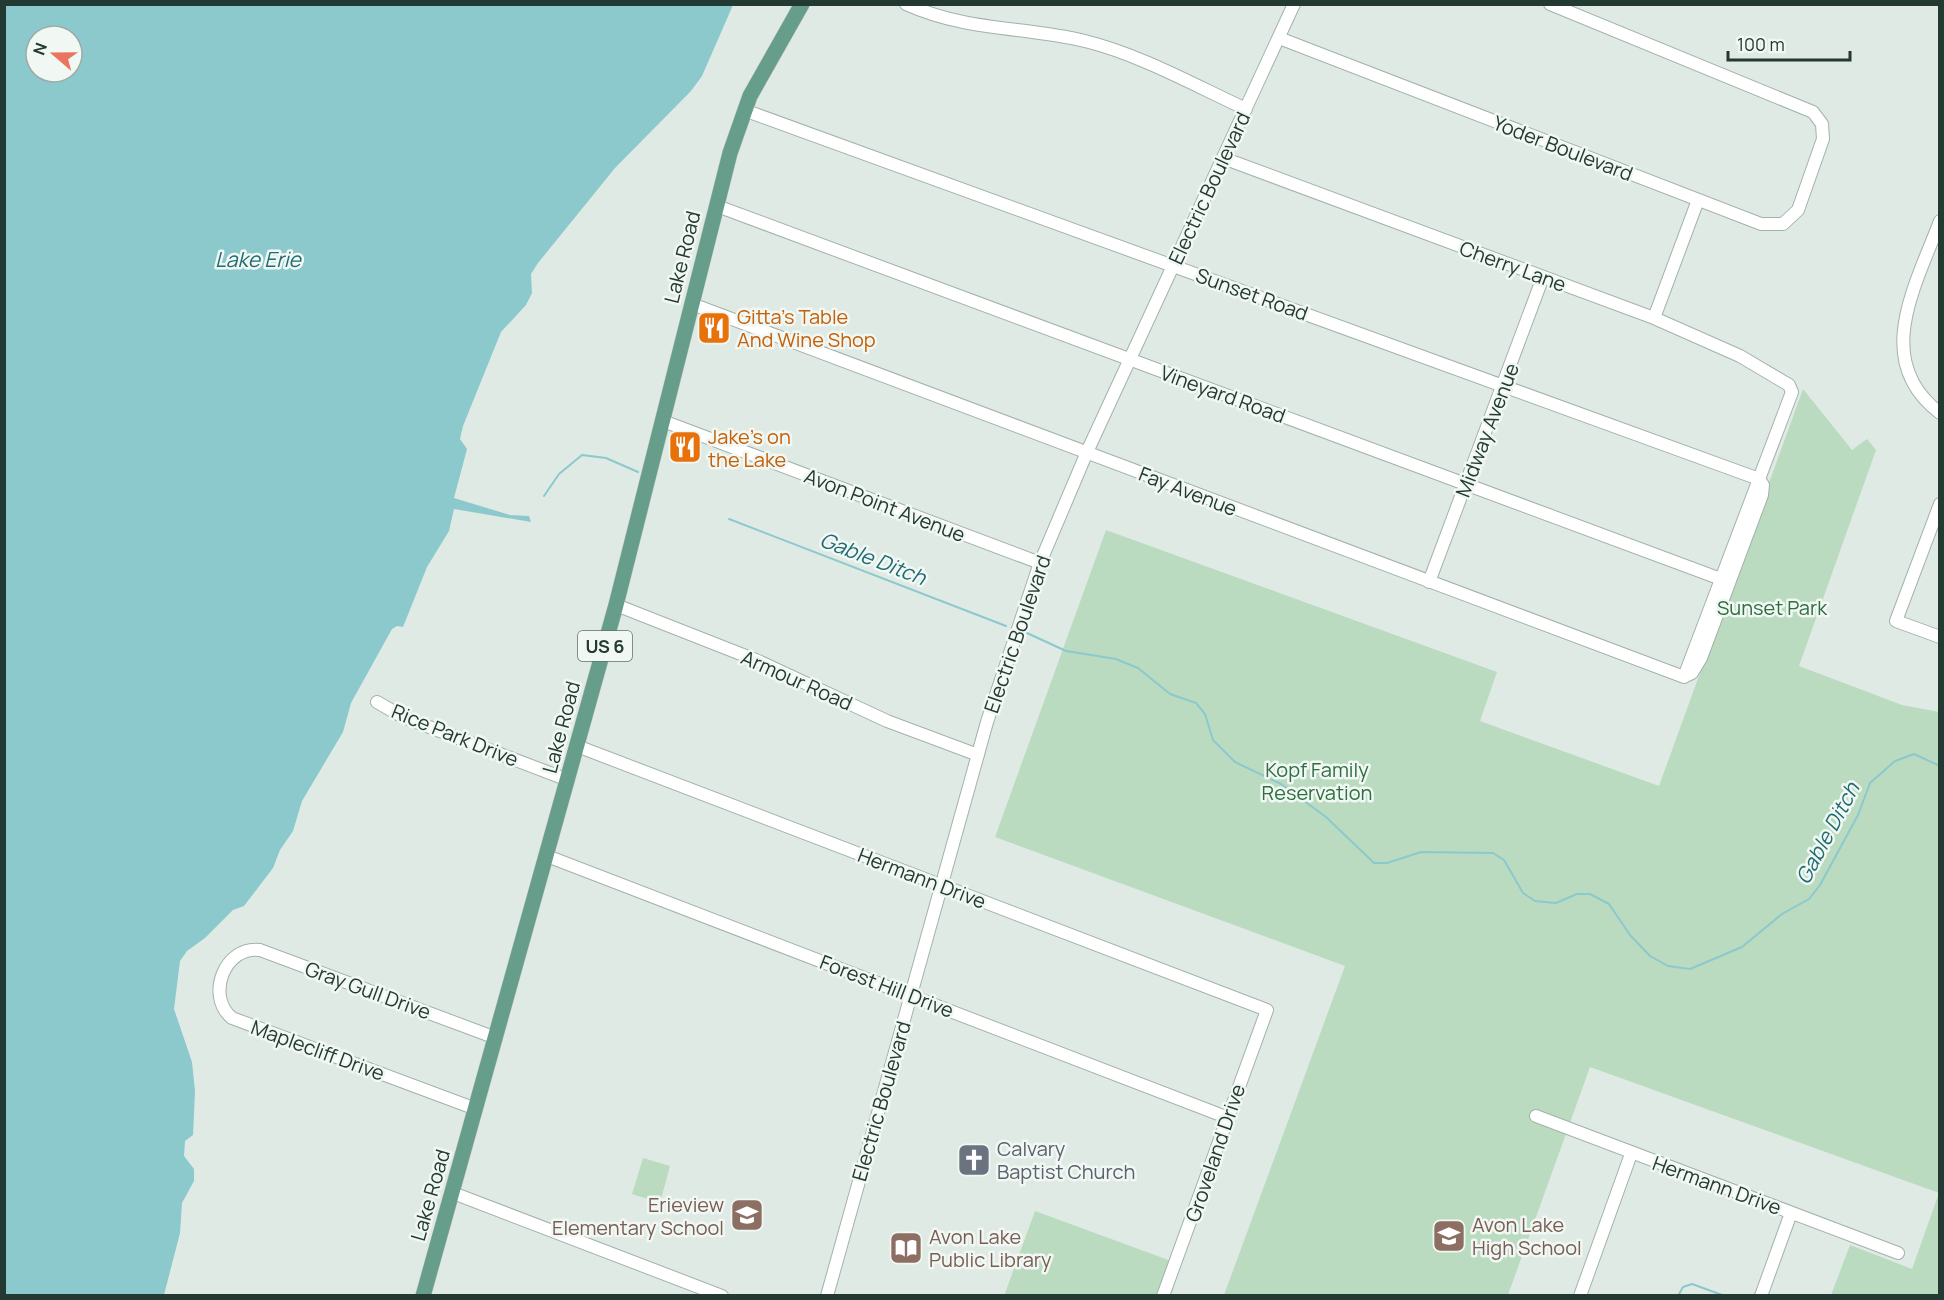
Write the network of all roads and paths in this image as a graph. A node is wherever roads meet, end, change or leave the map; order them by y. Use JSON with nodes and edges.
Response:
{"nodes":[{"id":1,"x":802,"y":4,"type":"edge"},
{"id":2,"x":906,"y":4,"type":"edge"},
{"id":3,"x":1294,"y":4,"type":"edge"},
{"id":4,"x":1550,"y":4,"type":"edge"},
{"id":5,"x":1279,"y":38,"type":"junction"},
{"id":6,"x":1246,"y":109,"type":"junction"},
{"id":7,"x":744,"y":110,"type":"junction"},
{"id":8,"x":1223,"y":158,"type":"junction"},
{"id":9,"x":1698,"y":200,"type":"junction"},
{"id":10,"x":717,"y":206,"type":"junction"},
{"id":11,"x":1940,"y":221,"type":"edge"},
{"id":12,"x":1174,"y":265,"type":"junction"},
{"id":13,"x":1543,"y":277,"type":"junction"},
{"id":14,"x":692,"y":304,"type":"junction"},
{"id":15,"x":1654,"y":318,"type":"junction"},
{"id":16,"x":1130,"y":360,"type":"junction"},
{"id":17,"x":1503,"y":385,"type":"junction"},
{"id":18,"x":1940,"y":413,"type":"edge"},
{"id":19,"x":663,"y":421,"type":"junction"},
{"id":20,"x":1087,"y":452,"type":"junction"},
{"id":21,"x":1759,"y":479,"type":"junction"},
{"id":22,"x":1466,"y":484,"type":"junction"},
{"id":23,"x":1940,"y":504,"type":"edge"},
{"id":24,"x":1040,"y":563,"type":"junction"},
{"id":25,"x":1725,"y":580,"type":"junction"},
{"id":26,"x":1429,"y":582,"type":"junction"},
{"id":27,"x":616,"y":605,"type":"junction"},
{"id":28,"x":1940,"y":637,"type":"edge"},
{"id":29,"x":377,"y":702,"type":"dead end"},
{"id":30,"x":578,"y":746,"type":"junction"},
{"id":31,"x":978,"y":755,"type":"junction"},
{"id":32,"x":568,"y":780,"type":"junction"},
{"id":33,"x":547,"y":856,"type":"junction"},
{"id":34,"x":942,"y":885,"type":"junction"},
{"id":35,"x":239,"y":953,"type":"joint"},
{"id":36,"x":911,"y":996,"type":"junction"},
{"id":37,"x":1267,"y":1010,"type":"joint"},
{"id":38,"x":496,"y":1038,"type":"junction"},
{"id":39,"x":476,"y":1109,"type":"junction"},
{"id":40,"x":1536,"y":1116,"type":"dead end"},
{"id":41,"x":1226,"y":1117,"type":"junction"},
{"id":42,"x":1631,"y":1154,"type":"junction"},
{"id":43,"x":453,"y":1193,"type":"junction"},
{"id":44,"x":1791,"y":1212,"type":"junction"},
{"id":45,"x":1898,"y":1253,"type":"dead end"},
{"id":46,"x":427,"y":1294,"type":"edge"},
{"id":47,"x":722,"y":1296,"type":"edge"},
{"id":48,"x":827,"y":1296,"type":"edge"},
{"id":49,"x":1163,"y":1296,"type":"edge"},
{"id":50,"x":1580,"y":1296,"type":"edge"},
{"id":51,"x":1761,"y":1296,"type":"edge"}],
"edges":[{"from":1,"to":7,"type":"main road","name":"Lake Road","number":"US 6"},
{"from":2,"to":6,"type":"street"},
{"from":3,"to":5,"type":"street","name":"Electric Boulevard"},
{"from":4,"to":9,"type":"street","name":"Yoder Boulevard"},
{"from":5,"to":6,"type":"street","name":"Electric Boulevard"},
{"from":5,"to":9,"type":"street","name":"Yoder Boulevard"},
{"from":6,"to":8,"type":"street","name":"Electric Boulevard"},
{"from":7,"to":10,"type":"main road","name":"Lake Road","number":"US 6"},
{"from":7,"to":12,"type":"street","name":"Sunset Road"},
{"from":8,"to":12,"type":"street","name":"Electric Boulevard"},
{"from":8,"to":13,"type":"street","name":"Cherry Lane"},
{"from":9,"to":15,"type":"street"},
{"from":10,"to":14,"type":"main road","name":"Lake Road","number":"US 6"},
{"from":10,"to":16,"type":"street","name":"Vineyard Road"},
{"from":11,"to":18,"type":"street"},
{"from":12,"to":16,"type":"street","name":"Electric Boulevard"},
{"from":12,"to":17,"type":"street","name":"Sunset Road"},
{"from":13,"to":15,"type":"street","name":"Cherry Lane"},
{"from":13,"to":17,"type":"street","name":"Midway Avenue"},
{"from":14,"to":19,"type":"main road","name":"Lake Road","number":"US 6"},
{"from":14,"to":20,"type":"street","name":"Fay Avenue"},
{"from":15,"to":21,"type":"street","name":"Cherry Lane"},
{"from":16,"to":20,"type":"street","name":"Electric Boulevard"},
{"from":16,"to":22,"type":"street","name":"Vineyard Road"},
{"from":17,"to":21,"type":"street","name":"Sunset Road"},
{"from":17,"to":22,"type":"street","name":"Midway Avenue"},
{"from":19,"to":24,"type":"street","name":"Avon Point Avenue"},
{"from":19,"to":27,"type":"main road","name":"Lake Road","number":"US 6"},
{"from":20,"to":24,"type":"street","name":"Electric Boulevard"},
{"from":20,"to":26,"type":"street","name":"Fay Avenue"},
{"from":21,"to":25,"type":"street"},
{"from":22,"to":25,"type":"street","name":"Vineyard Road"},
{"from":22,"to":26,"type":"street","name":"Midway Avenue"},
{"from":23,"to":28,"type":"street"},
{"from":24,"to":31,"type":"street","name":"Electric Boulevard"},
{"from":25,"to":26,"type":"street","name":"Fay Avenue"},
{"from":27,"to":30,"type":"main road","name":"Lake Road","number":"US 6"},
{"from":27,"to":31,"type":"street","name":"Armour Road"},
{"from":29,"to":32,"type":"street","name":"Rice Park Drive"},
{"from":30,"to":32,"type":"main road","name":"Lake Road","number":"US 6"},
{"from":30,"to":34,"type":"street","name":"Hermann Drive"},
{"from":31,"to":34,"type":"street","name":"Electric Boulevard"},
{"from":32,"to":33,"type":"main road","name":"Lake Road","number":"US 6"},
{"from":33,"to":36,"type":"street","name":"Forest Hill Drive"},
{"from":33,"to":38,"type":"main road","name":"Lake Road","number":"US 6"},
{"from":34,"to":36,"type":"street","name":"Electric Boulevard"},
{"from":34,"to":37,"type":"street","name":"Hermann Drive"},
{"from":35,"to":38,"type":"street","name":"Gray Gull Drive"},
{"from":35,"to":39,"type":"street","name":"Maplecliff Drive"},
{"from":36,"to":41,"type":"street","name":"Forest Hill Drive"},
{"from":36,"to":48,"type":"street","name":"Electric Boulevard"},
{"from":37,"to":41,"type":"street","name":"Groveland Drive"},
{"from":38,"to":39,"type":"main road","name":"Lake Road","number":"US 6"},
{"from":39,"to":43,"type":"main road","name":"Lake Road","number":"US 6"},
{"from":40,"to":42,"type":"street","name":"Hermann Drive"},
{"from":41,"to":49,"type":"street","name":"Groveland Drive"},
{"from":42,"to":44,"type":"street","name":"Hermann Drive"},
{"from":42,"to":50,"type":"street"},
{"from":43,"to":46,"type":"main road","name":"Lake Road","number":"US 6"},
{"from":43,"to":47,"type":"street"},
{"from":44,"to":45,"type":"street","name":"Hermann Drive"},
{"from":44,"to":51,"type":"street"}]}
